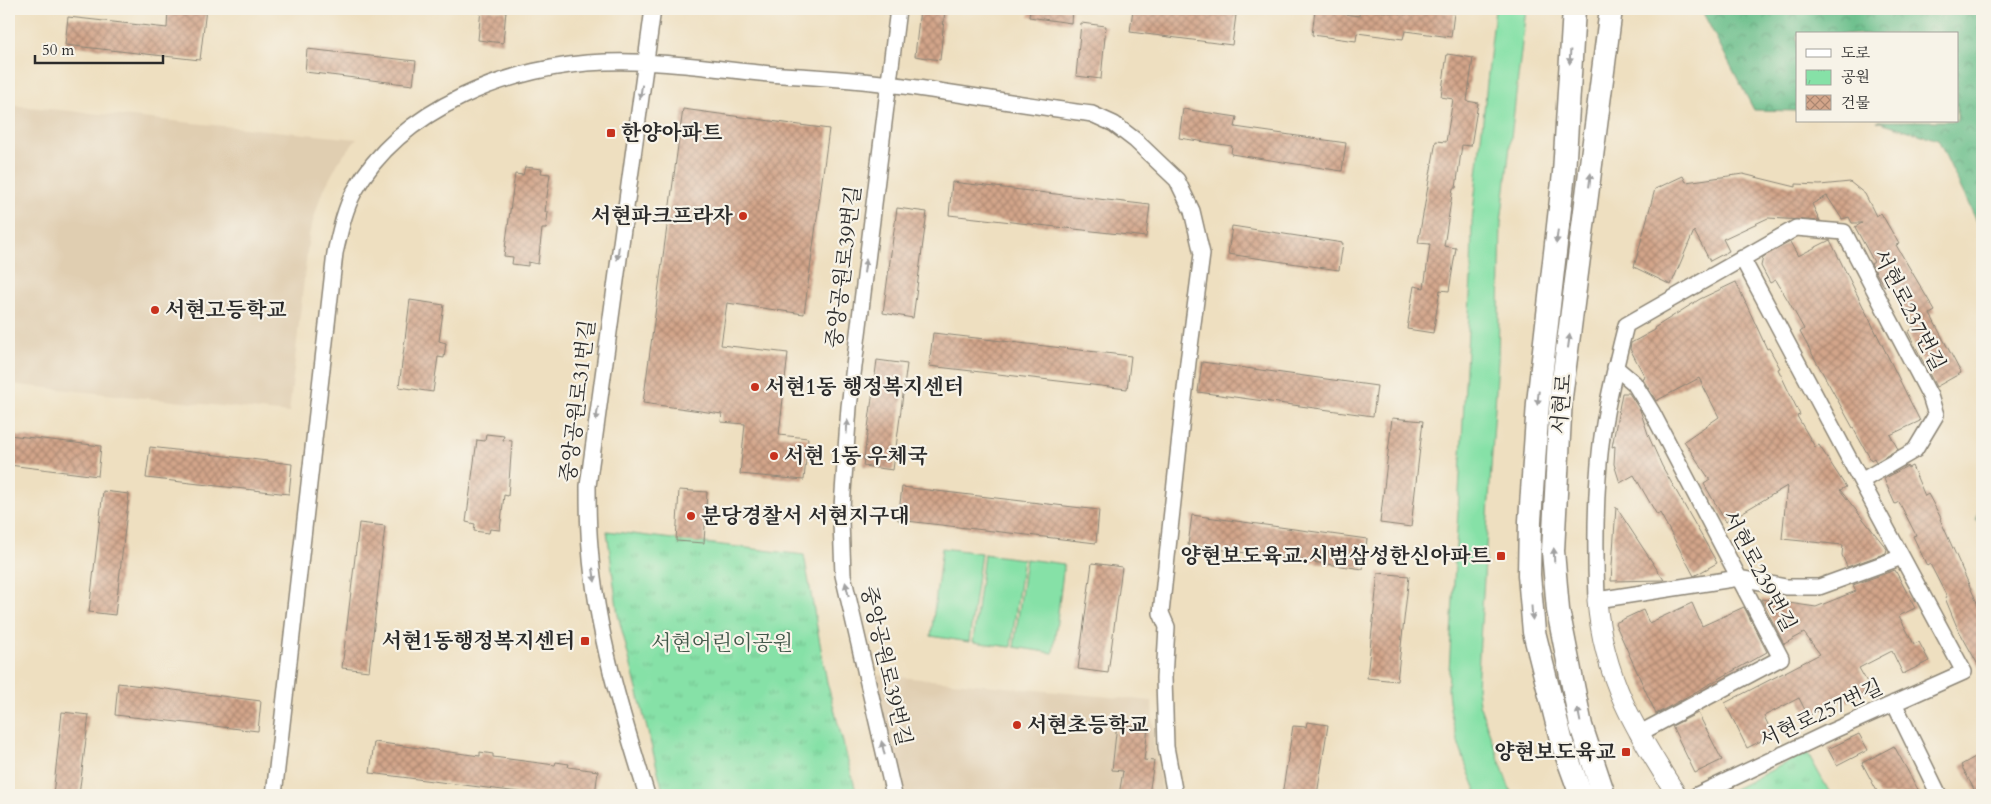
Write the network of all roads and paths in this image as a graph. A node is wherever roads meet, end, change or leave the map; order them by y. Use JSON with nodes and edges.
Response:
{"nodes":[{"id":1,"x":653,"y":9,"type":"edge"},
{"id":2,"x":898,"y":9,"type":"edge"},
{"id":3,"x":1611,"y":9,"type":"edge"},
{"id":4,"x":1571,"y":12,"type":"edge"},
{"id":5,"x":645,"y":62,"type":"junction"},
{"id":6,"x":890,"y":84,"type":"junction"},
{"id":7,"x":1742,"y":258,"type":"junction"},
{"id":8,"x":1615,"y":367,"type":"junction"},
{"id":9,"x":1861,"y":481,"type":"junction"},
{"id":10,"x":1902,"y":557,"type":"junction"},
{"id":11,"x":1738,"y":578,"type":"junction"},
{"id":12,"x":1596,"y":600,"type":"junction"},
{"id":13,"x":1894,"y":703,"type":"junction"},
{"id":14,"x":1638,"y":734,"type":"junction"},
{"id":15,"x":274,"y":795,"type":"edge"},
{"id":16,"x":647,"y":795,"type":"edge"},
{"id":17,"x":894,"y":795,"type":"edge"},
{"id":18,"x":1175,"y":795,"type":"edge"},
{"id":19,"x":1581,"y":795,"type":"edge"},
{"id":20,"x":1604,"y":795,"type":"edge"},
{"id":21,"x":1677,"y":795,"type":"edge"},
{"id":22,"x":1697,"y":795,"type":"edge"},
{"id":23,"x":1939,"y":795,"type":"edge"}],
"edges":[{"from":1,"to":5,"type":"street","name":"중앙공원로31번길"},
{"from":2,"to":6,"type":"street","name":"중앙공원로39번길"},
{"from":20,"to":3,"type":"main road","name":"서현로","one_way":true},
{"from":4,"to":19,"type":"main road","name":"서현로","one_way":true},
{"from":5,"to":6,"type":"street"},
{"from":5,"to":15,"type":"street"},
{"from":5,"to":16,"type":"street","name":"중앙공원로31번길","one_way":true},
{"from":17,"to":6,"type":"street","name":"중앙공원로39번길","one_way":true},
{"from":6,"to":18,"type":"street"},
{"from":7,"to":8,"type":"street","name":"서현로237번길"},
{"from":7,"to":9,"type":"street"},
{"from":7,"to":9,"type":"street","name":"서현로237번길"},
{"from":8,"to":11,"type":"street","name":"서현로239번길"},
{"from":8,"to":12,"type":"street"},
{"from":9,"to":10,"type":"street"},
{"from":10,"to":11,"type":"street"},
{"from":10,"to":13,"type":"street","name":"서현로257번길"},
{"from":11,"to":12,"type":"street"},
{"from":11,"to":14,"type":"street","name":"서현로239번길"},
{"from":12,"to":14,"type":"street"},
{"from":13,"to":22,"type":"street","name":"서현로257번길"},
{"from":13,"to":23,"type":"street"},
{"from":14,"to":21,"type":"street"}]}
